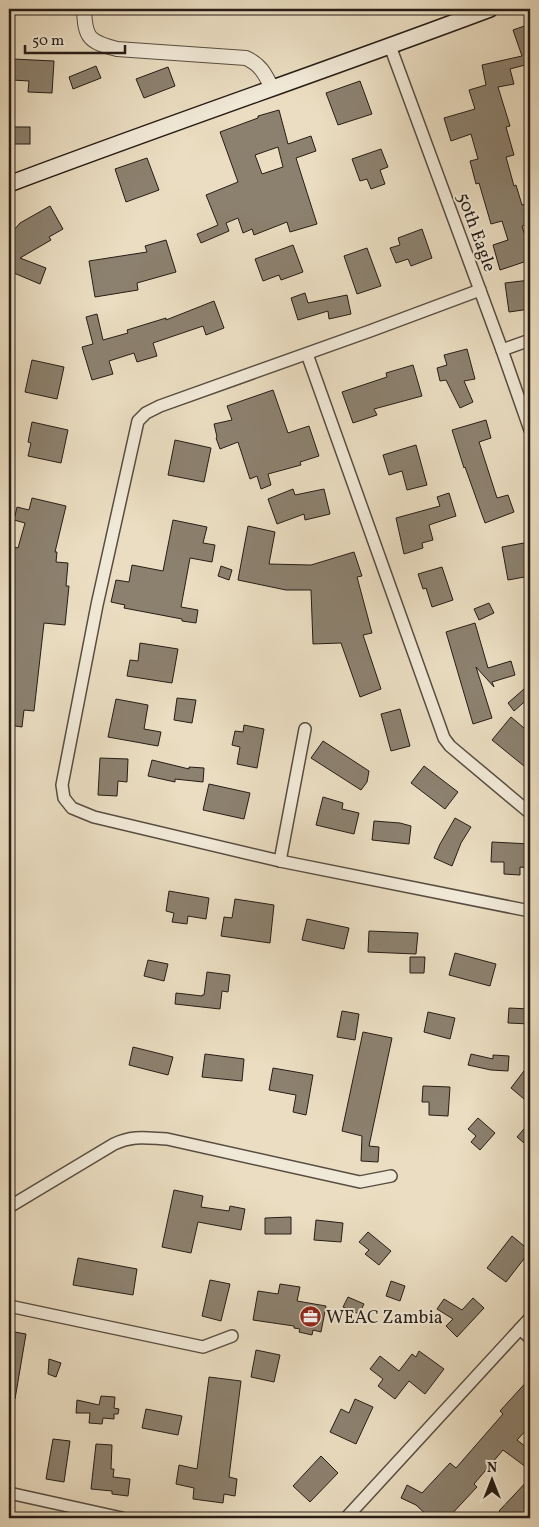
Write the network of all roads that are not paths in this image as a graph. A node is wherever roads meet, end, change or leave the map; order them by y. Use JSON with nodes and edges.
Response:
{"nodes":[{"id":1,"x":84,"y":9,"type":"edge"},
{"id":2,"x":490,"y":9,"type":"edge"},
{"id":3,"x":390,"y":46,"type":"junction"},
{"id":4,"x":272,"y":88,"type":"junction"},
{"id":5,"x":9,"y":184,"type":"edge"},
{"id":6,"x":480,"y":290,"type":"junction"},
{"id":7,"x":530,"y":340,"type":"edge"},
{"id":8,"x":502,"y":350,"type":"junction"},
{"id":9,"x":308,"y":354,"type":"junction"},
{"id":10,"x":530,"y":430,"type":"edge"},
{"id":11,"x":305,"y":728,"type":"dead end"},
{"id":12,"x":530,"y":813,"type":"edge"},
{"id":13,"x":280,"y":861,"type":"junction"},
{"id":14,"x":530,"y":911,"type":"edge"},
{"id":15,"x":391,"y":1176,"type":"dead end"},
{"id":16,"x":9,"y":1207,"type":"edge"},
{"id":17,"x":9,"y":1306,"type":"edge"},
{"id":18,"x":530,"y":1318,"type":"edge"},
{"id":19,"x":520,"y":1329,"type":"junction"},
{"id":20,"x":232,"y":1336,"type":"dead end"},
{"id":21,"x":530,"y":1338,"type":"edge"},
{"id":22,"x":9,"y":1493,"type":"edge"},
{"id":23,"x":122,"y":1518,"type":"edge"},
{"id":24,"x":346,"y":1518,"type":"edge"}],
"edges":[{"from":1,"to":4,"type":"street"},
{"from":2,"to":3,"type":"main road"},
{"from":3,"to":4,"type":"main road"},
{"from":3,"to":6,"type":"street","name":"50th Eagle"},
{"from":4,"to":5,"type":"main road"},
{"from":6,"to":8,"type":"street","name":"50th Eagle"},
{"from":6,"to":9,"type":"street"},
{"from":7,"to":8,"type":"street"},
{"from":8,"to":10,"type":"street","name":"50th Eagle"},
{"from":9,"to":12,"type":"street"},
{"from":9,"to":13,"type":"street"},
{"from":11,"to":13,"type":"street"},
{"from":13,"to":14,"type":"street"},
{"from":15,"to":16,"type":"street"},
{"from":17,"to":20,"type":"street"},
{"from":18,"to":19,"type":"street"},
{"from":19,"to":21,"type":"street"},
{"from":19,"to":24,"type":"street"},
{"from":22,"to":23,"type":"street"}]}
